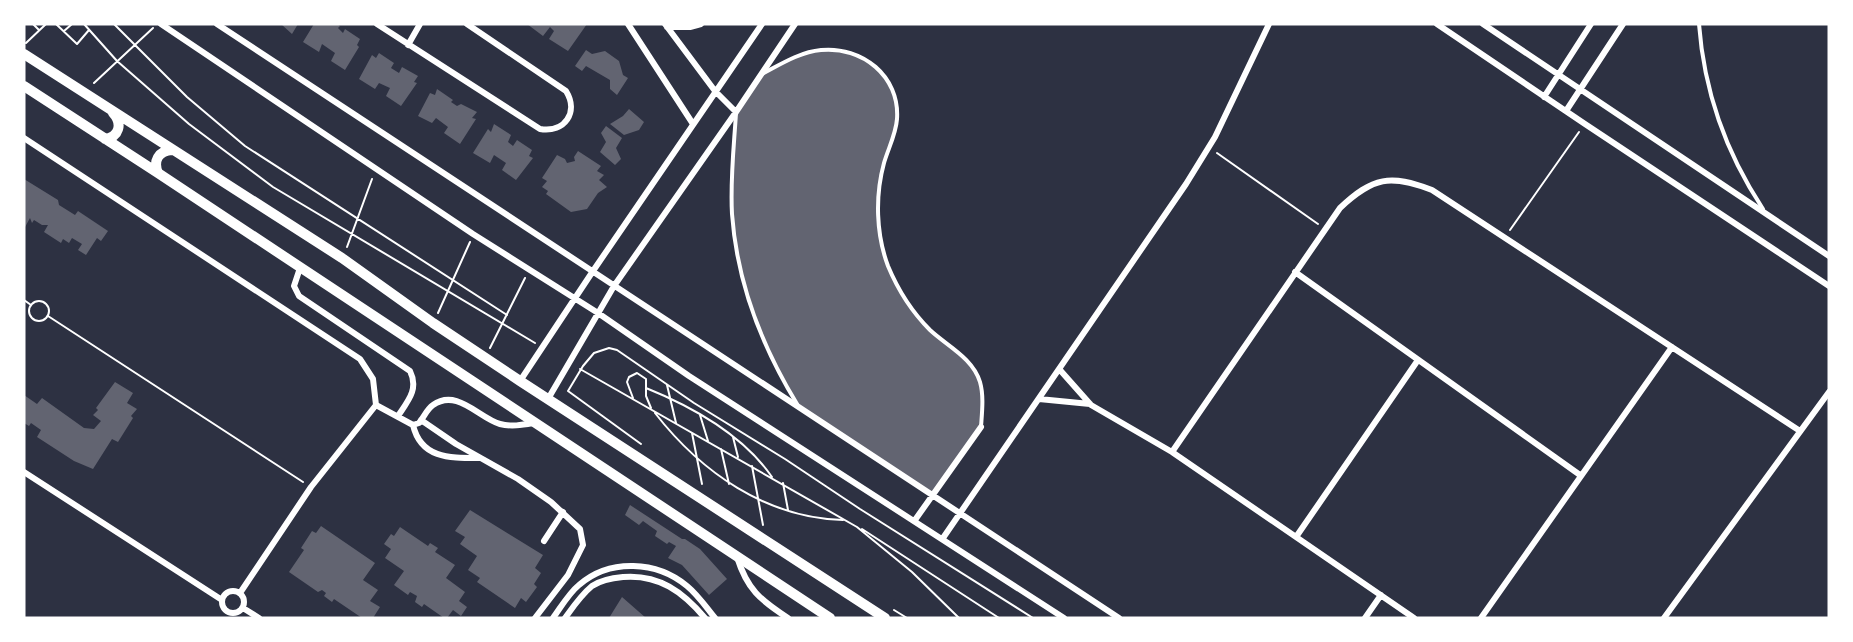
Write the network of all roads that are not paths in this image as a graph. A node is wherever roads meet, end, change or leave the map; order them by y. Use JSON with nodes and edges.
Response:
{"nodes":[{"id":1,"x":159,"y":24,"type":"edge"},
{"id":2,"x":217,"y":24,"type":"edge"},
{"id":3,"x":377,"y":24,"type":"edge"},
{"id":4,"x":420,"y":24,"type":"edge"},
{"id":5,"x":467,"y":24,"type":"edge"},
{"id":6,"x":628,"y":24,"type":"edge"},
{"id":7,"x":701,"y":24,"type":"edge"},
{"id":8,"x":762,"y":24,"type":"edge"},
{"id":9,"x":795,"y":24,"type":"edge"},
{"id":10,"x":1269,"y":24,"type":"edge"},
{"id":11,"x":1437,"y":24,"type":"edge"},
{"id":12,"x":1483,"y":24,"type":"edge"},
{"id":13,"x":1591,"y":24,"type":"edge"},
{"id":14,"x":1623,"y":24,"type":"edge"},
{"id":15,"x":1699,"y":24,"type":"edge"},
{"id":16,"x":666,"y":25,"type":"edge"},
{"id":17,"x":408,"y":45,"type":"junction"},
{"id":18,"x":24,"y":54,"type":"edge"},
{"id":19,"x":762,"y":74,"type":"junction"},
{"id":20,"x":1558,"y":74,"type":"junction"},
{"id":21,"x":24,"y":86,"type":"edge"},
{"id":22,"x":1581,"y":89,"type":"junction"},
{"id":23,"x":715,"y":91,"type":"junction"},
{"id":24,"x":1544,"y":97,"type":"junction"},
{"id":25,"x":1566,"y":111,"type":"junction"},
{"id":26,"x":736,"y":112,"type":"junction"},
{"id":27,"x":113,"y":113,"type":"junction"},
{"id":28,"x":693,"y":124,"type":"junction"},
{"id":29,"x":24,"y":138,"type":"edge"},
{"id":30,"x":105,"y":139,"type":"junction"},
{"id":31,"x":172,"y":150,"type":"junction"},
{"id":32,"x":158,"y":173,"type":"junction"},
{"id":33,"x":1765,"y":213,"type":"junction"},
{"id":34,"x":1829,"y":256,"type":"edge"},
{"id":35,"x":300,"y":268,"type":"junction"},
{"id":36,"x":593,"y":271,"type":"junction"},
{"id":37,"x":1295,"y":272,"type":"junction"},
{"id":38,"x":614,"y":285,"type":"junction"},
{"id":39,"x":1829,"y":286,"type":"edge"},
{"id":40,"x":574,"y":299,"type":"junction"},
{"id":41,"x":598,"y":313,"type":"junction"},
{"id":42,"x":1672,"y":347,"type":"junction"},
{"id":43,"x":1419,"y":360,"type":"junction"},
{"id":44,"x":1060,"y":370,"type":"junction"},
{"id":45,"x":520,"y":381,"type":"junction"},
{"id":46,"x":1829,"y":392,"type":"edge"},
{"id":47,"x":548,"y":399,"type":"junction"},
{"id":48,"x":1039,"y":399,"type":"junction"},
{"id":49,"x":376,"y":405,"type":"junction"},
{"id":50,"x":1091,"y":405,"type":"junction"},
{"id":51,"x":799,"y":407,"type":"junction"},
{"id":52,"x":398,"y":416,"type":"junction"},
{"id":53,"x":421,"y":420,"type":"junction"},
{"id":54,"x":533,"y":422,"type":"junction"},
{"id":55,"x":413,"y":424,"type":"junction"},
{"id":56,"x":981,"y":427,"type":"joint"},
{"id":57,"x":1800,"y":431,"type":"junction"},
{"id":58,"x":1172,"y":452,"type":"junction"},
{"id":59,"x":480,"y":458,"type":"junction"},
{"id":60,"x":24,"y":472,"type":"edge"},
{"id":61,"x":1580,"y":475,"type":"junction"},
{"id":62,"x":932,"y":495,"type":"junction"},
{"id":63,"x":563,"y":512,"type":"junction"},
{"id":64,"x":960,"y":513,"type":"junction"},
{"id":65,"x":915,"y":520,"type":"junction"},
{"id":66,"x":1296,"y":537,"type":"junction"},
{"id":67,"x":943,"y":538,"type":"junction"},
{"id":68,"x":543,"y":541,"type":"dead end"},
{"id":69,"x":737,"y":556,"type":"junction"},
{"id":70,"x":240,"y":593,"type":"junction"},
{"id":71,"x":1381,"y":595,"type":"junction"},
{"id":72,"x":222,"y":600,"type":"junction"},
{"id":73,"x":243,"y":608,"type":"junction"},
{"id":74,"x":227,"y":615,"type":"edge"},
{"id":75,"x":259,"y":618,"type":"edge"},
{"id":76,"x":535,"y":618,"type":"edge"},
{"id":77,"x":553,"y":618,"type":"edge"},
{"id":78,"x":565,"y":618,"type":"edge"},
{"id":79,"x":705,"y":618,"type":"edge"},
{"id":80,"x":715,"y":618,"type":"edge"},
{"id":81,"x":788,"y":618,"type":"edge"},
{"id":82,"x":830,"y":618,"type":"edge"},
{"id":83,"x":885,"y":618,"type":"edge"},
{"id":84,"x":1064,"y":618,"type":"edge"},
{"id":85,"x":1119,"y":618,"type":"edge"},
{"id":86,"x":1365,"y":618,"type":"edge"},
{"id":87,"x":1414,"y":618,"type":"edge"},
{"id":88,"x":1480,"y":618,"type":"edge"},
{"id":89,"x":1664,"y":618,"type":"edge"}],
"edges":[{"from":1,"to":40,"type":"street"},
{"from":2,"to":36,"type":"street"},
{"from":3,"to":17,"type":"street"},
{"from":4,"to":17,"type":"street"},
{"from":5,"to":17,"type":"street"},
{"from":6,"to":28,"type":"street"},
{"from":7,"to":16,"type":"street"},
{"from":8,"to":23,"type":"street"},
{"from":9,"to":19,"type":"street"},
{"from":10,"to":44,"type":"street"},
{"from":11,"to":24,"type":"street"},
{"from":12,"to":20,"type":"street"},
{"from":13,"to":20,"type":"street"},
{"from":14,"to":22,"type":"street"},
{"from":15,"to":33,"type":"lane"},
{"from":16,"to":23,"type":"street"},
{"from":18,"to":27,"type":"main road"},
{"from":19,"to":26,"type":"street"},
{"from":19,"to":56,"type":"lane"},
{"from":20,"to":22,"type":"street"},
{"from":20,"to":24,"type":"street"},
{"from":21,"to":30,"type":"main road"},
{"from":22,"to":25,"type":"street"},
{"from":22,"to":33,"type":"street"},
{"from":23,"to":26,"type":"street"},
{"from":23,"to":28,"type":"street"},
{"from":24,"to":25,"type":"street"},
{"from":25,"to":39,"type":"street"},
{"from":26,"to":38,"type":"street"},
{"from":26,"to":51,"type":"lane"},
{"from":27,"to":30,"type":"main road"},
{"from":27,"to":31,"type":"main road"},
{"from":28,"to":36,"type":"street"},
{"from":29,"to":49,"type":"street"},
{"from":30,"to":32,"type":"main road"},
{"from":31,"to":32,"type":"main road"},
{"from":31,"to":45,"type":"main road"},
{"from":32,"to":35,"type":"main road"},
{"from":33,"to":34,"type":"street"},
{"from":35,"to":52,"type":"street"},
{"from":35,"to":54,"type":"main road"},
{"from":36,"to":38,"type":"street"},
{"from":36,"to":40,"type":"street"},
{"from":37,"to":42,"type":"street"},
{"from":37,"to":43,"type":"street"},
{"from":37,"to":58,"type":"street"},
{"from":38,"to":41,"type":"street"},
{"from":38,"to":51,"type":"street"},
{"from":40,"to":41,"type":"street"},
{"from":40,"to":45,"type":"street"},
{"from":41,"to":47,"type":"street"},
{"from":41,"to":65,"type":"street"},
{"from":42,"to":57,"type":"street"},
{"from":42,"to":61,"type":"street"},
{"from":43,"to":61,"type":"street"},
{"from":43,"to":66,"type":"street"},
{"from":44,"to":48,"type":"street"},
{"from":44,"to":50,"type":"street"},
{"from":45,"to":47,"type":"main road"},
{"from":46,"to":57,"type":"street"},
{"from":47,"to":83,"type":"main road"},
{"from":48,"to":50,"type":"street"},
{"from":48,"to":64,"type":"street"},
{"from":49,"to":52,"type":"street"},
{"from":49,"to":70,"type":"street"},
{"from":50,"to":58,"type":"street"},
{"from":51,"to":62,"type":"street"},
{"from":52,"to":55,"type":"street"},
{"from":53,"to":54,"type":"street"},
{"from":53,"to":55,"type":"street"},
{"from":53,"to":59,"type":"street"},
{"from":54,"to":69,"type":"main road"},
{"from":55,"to":59,"type":"street"},
{"from":56,"to":62,"type":"street"},
{"from":57,"to":89,"type":"street"},
{"from":58,"to":66,"type":"street"},
{"from":59,"to":63,"type":"street"},
{"from":60,"to":72,"type":"street"},
{"from":61,"to":88,"type":"street"},
{"from":62,"to":64,"type":"street"},
{"from":62,"to":65,"type":"street"},
{"from":63,"to":68,"type":"street"},
{"from":63,"to":76,"type":"street"},
{"from":64,"to":67,"type":"street"},
{"from":64,"to":85,"type":"street"},
{"from":65,"to":67,"type":"street"},
{"from":66,"to":71,"type":"street"},
{"from":67,"to":84,"type":"street"},
{"from":69,"to":81,"type":"street"},
{"from":69,"to":82,"type":"main road"},
{"from":70,"to":72,"type":"street"},
{"from":70,"to":73,"type":"street"},
{"from":71,"to":86,"type":"street"},
{"from":71,"to":87,"type":"street"},
{"from":72,"to":74,"type":"street"},
{"from":73,"to":74,"type":"street"},
{"from":73,"to":75,"type":"street"},
{"from":77,"to":80,"type":"street"},
{"from":78,"to":79,"type":"street"}]}
